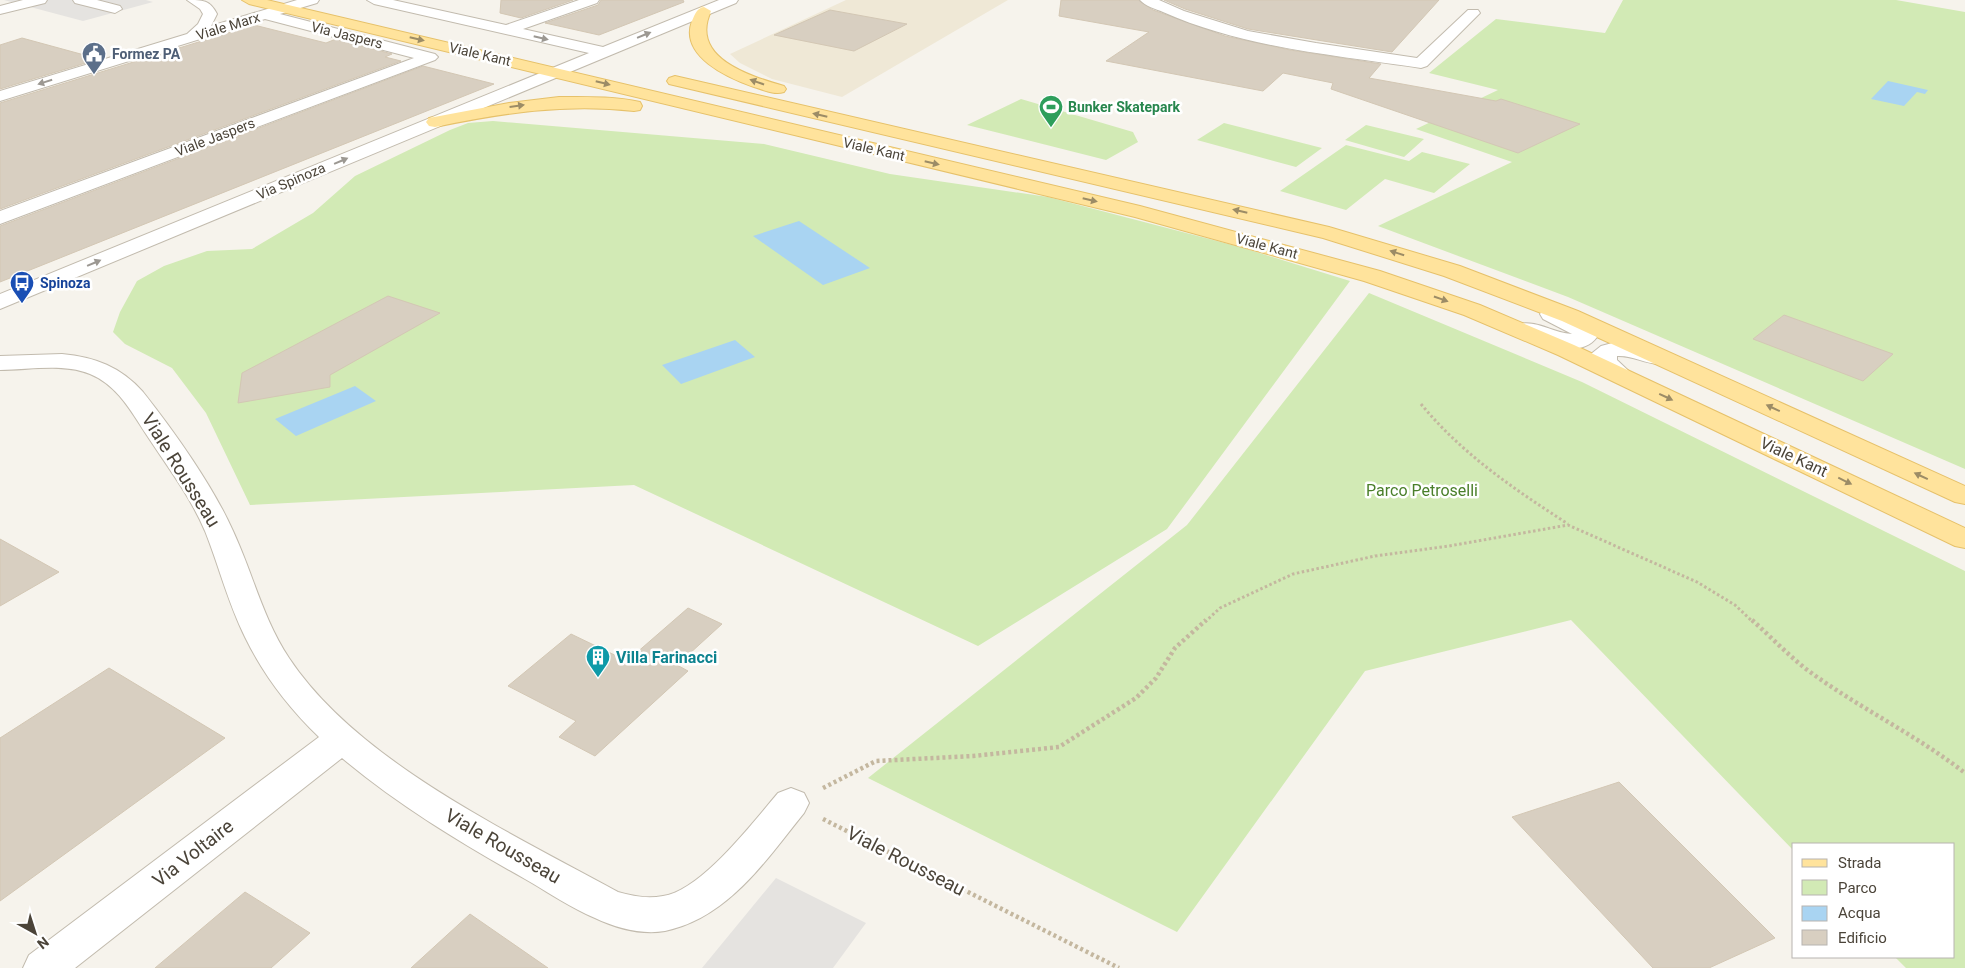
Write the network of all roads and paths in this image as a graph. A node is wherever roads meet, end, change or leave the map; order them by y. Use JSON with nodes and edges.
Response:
{"nodes":[{"id":1,"x":40,"y":0,"type":"edge"},
{"id":2,"x":80,"y":0,"type":"edge"},
{"id":3,"x":194,"y":0,"type":"edge"},
{"id":4,"x":249,"y":0,"type":"edge"},
{"id":5,"x":312,"y":0,"type":"edge"},
{"id":6,"x":410,"y":0,"type":"edge"},
{"id":7,"x":592,"y":0,"type":"edge"},
{"id":8,"x":731,"y":0,"type":"edge"},
{"id":9,"x":1147,"y":0,"type":"edge"},
{"id":10,"x":369,"y":5,"type":"edge"},
{"id":11,"x":285,"y":8,"type":"junction"},
{"id":12,"x":115,"y":9,"type":"dead end"},
{"id":13,"x":534,"y":10,"type":"dead end"},
{"id":14,"x":704,"y":11,"type":"junction"},
{"id":15,"x":1473,"y":13,"type":"dead end"},
{"id":16,"x":265,"y":14,"type":"junction"},
{"id":17,"x":1,"y":18,"type":"edge"},
{"id":18,"x":506,"y":25,"type":"junction"},
{"id":19,"x":192,"y":37,"type":"junction"},
{"id":20,"x":603,"y":52,"type":"junction"},
{"id":21,"x":430,"y":57,"type":"joint"},
{"id":22,"x":583,"y":61,"type":"junction"},
{"id":23,"x":61,"y":63,"type":"dead end"},
{"id":24,"x":612,"y":67,"type":"dead end"},
{"id":25,"x":86,"y":70,"type":"junction"},
{"id":26,"x":556,"y":72,"type":"junction"},
{"id":27,"x":660,"y":78,"type":"dead end"},
{"id":28,"x":0,"y":96,"type":"edge"},
{"id":29,"x":435,"y":122,"type":"junction"},
{"id":30,"x":868,"y":147,"type":"junction"},
{"id":31,"x":988,"y":153,"type":"junction"},
{"id":32,"x":0,"y":218,"type":"edge"},
{"id":33,"x":1434,"y":264,"type":"junction"},
{"id":34,"x":0,"y":302,"type":"edge"},
{"id":35,"x":1492,"y":318,"type":"junction"},
{"id":36,"x":8,"y":365,"type":"edge"},
{"id":37,"x":1622,"y":376,"type":"junction"},
{"id":38,"x":1711,"y":379,"type":"junction"},
{"id":39,"x":1421,"y":404,"type":"dead end"},
{"id":40,"x":1965,"y":496,"type":"edge"},
{"id":41,"x":1568,"y":525,"type":"junction"},
{"id":42,"x":1965,"y":539,"type":"edge"},
{"id":43,"x":343,"y":738,"type":"junction"},
{"id":44,"x":1965,"y":773,"type":"edge"},
{"id":45,"x":791,"y":803,"type":"junction"},
{"id":46,"x":44,"y":968,"type":"edge"},
{"id":47,"x":1119,"y":968,"type":"edge"}],
"edges":[{"from":1,"to":17,"type":"street"},
{"from":2,"to":12,"type":"street"},
{"from":3,"to":19,"type":"street"},
{"from":4,"to":11,"type":"main road","name":"Viale Kant"},
{"from":5,"to":11,"type":"street","name":"Viale Marx"},
{"from":6,"to":18,"type":"street"},
{"from":7,"to":18,"type":"street"},
{"from":8,"to":14,"type":"street","name":"Via Spinoza"},
{"from":9,"to":15,"type":"street"},
{"from":10,"to":18,"type":"street"},
{"from":10,"to":22,"type":"main road","name":"Viale Kant"},
{"from":11,"to":16,"type":"street","name":"Viale Marx"},
{"from":11,"to":26,"type":"main road","name":"Viale Kant","one_way":true},
{"from":13,"to":18,"type":"street"},
{"from":20,"to":14,"type":"street","name":"Via Spinoza","one_way":true},
{"from":31,"to":14,"type":"main road","one_way":true},
{"from":16,"to":19,"type":"street","name":"Viale Marx"},
{"from":16,"to":21,"type":"street","name":"Via Jaspers"},
{"from":18,"to":20,"type":"street","one_way":true},
{"from":19,"to":25,"type":"street","name":"Viale Marx"},
{"from":20,"to":22,"type":"street","name":"Via Spinoza"},
{"from":21,"to":32,"type":"street","name":"Viale Jaspers"},
{"from":22,"to":24,"type":"main road","name":"Viale Kant"},
{"from":22,"to":26,"type":"street","name":"Via Spinoza"},
{"from":23,"to":25,"type":"street"},
{"from":25,"to":28,"type":"street","name":"Viale Marx","one_way":true},
{"from":26,"to":29,"type":"street","name":"Via Spinoza"},
{"from":26,"to":30,"type":"main road","name":"Viale Kant","one_way":true},
{"from":31,"to":27,"type":"main road","name":"Viale Kant","one_way":true},
{"from":29,"to":30,"type":"main road","one_way":true},
{"from":34,"to":29,"type":"street","name":"Via Spinoza","one_way":true},
{"from":30,"to":35,"type":"main road","name":"Viale Kant","one_way":true},
{"from":33,"to":31,"type":"main road","name":"Viale Kant","one_way":true},
{"from":33,"to":35,"type":"street","name":"Viale Kant"},
{"from":33,"to":38,"type":"main road","name":"Viale Kant"},
{"from":35,"to":37,"type":"main road","name":"Viale Kant"},
{"from":36,"to":43,"type":"street","name":"Viale Rousseau"},
{"from":37,"to":38,"type":"street","name":"Viale Kant"},
{"from":37,"to":42,"type":"main road","name":"Viale Kant","one_way":true},
{"from":40,"to":38,"type":"main road","name":"Viale Kant","one_way":true},
{"from":39,"to":41,"type":"path"},
{"from":41,"to":44,"type":"path"},
{"from":41,"to":45,"type":"path"},
{"from":43,"to":45,"type":"street","name":"Viale Rousseau"},
{"from":43,"to":46,"type":"street","name":"Via Voltaire"},
{"from":45,"to":47,"type":"path","name":"Viale Rousseau"}]}
